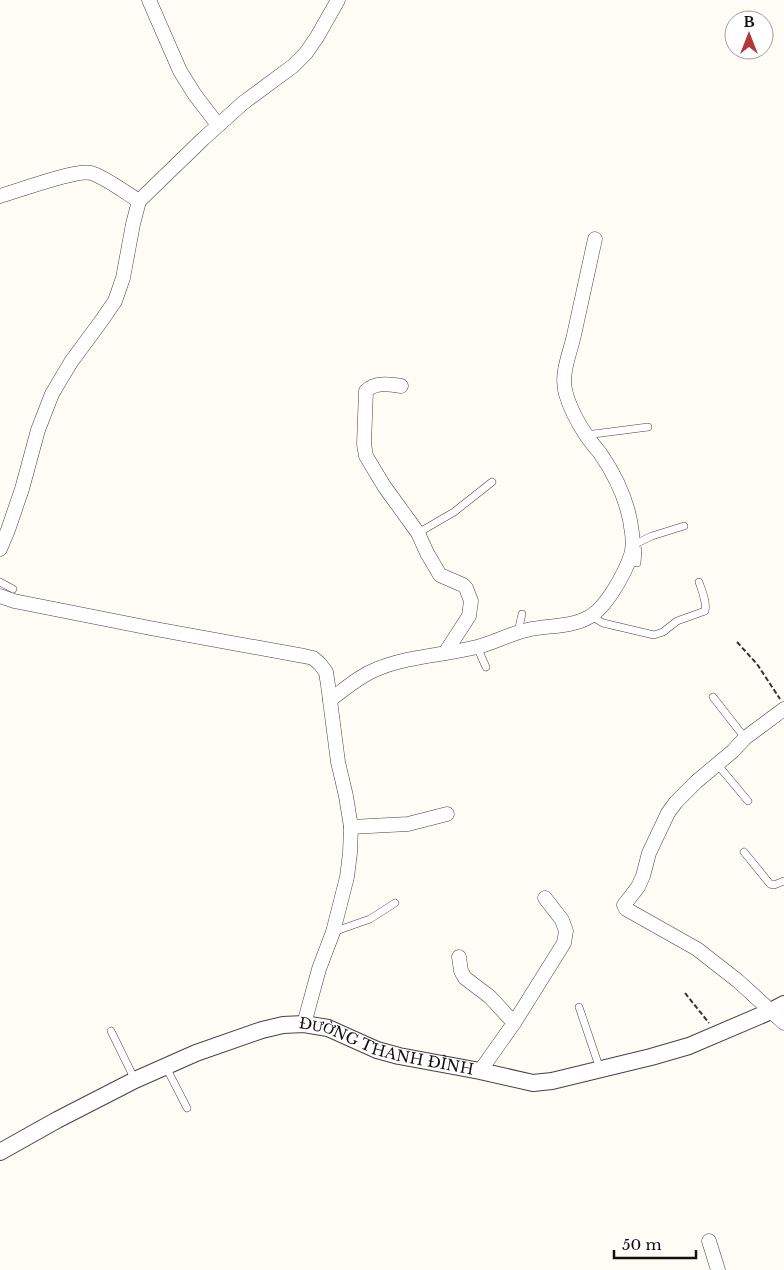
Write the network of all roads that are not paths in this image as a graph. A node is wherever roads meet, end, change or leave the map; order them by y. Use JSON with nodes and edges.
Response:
{"nodes":[{"id":1,"x":149,"y":0,"type":"edge"},
{"id":2,"x":338,"y":0,"type":"edge"},
{"id":3,"x":218,"y":125,"type":"junction"},
{"id":4,"x":0,"y":196,"type":"edge"},
{"id":5,"x":139,"y":201,"type":"junction"},
{"id":6,"x":596,"y":239,"type":"dead end"},
{"id":7,"x":401,"y":386,"type":"dead end"},
{"id":8,"x":648,"y":427,"type":"dead end"},
{"id":9,"x":586,"y":435,"type":"junction"},
{"id":10,"x":492,"y":482,"type":"dead end"},
{"id":11,"x":684,"y":526,"type":"dead end"},
{"id":12,"x":418,"y":533,"type":"junction"},
{"id":13,"x":636,"y":544,"type":"junction"},
{"id":14,"x":0,"y":549,"type":"edge"},
{"id":15,"x":636,"y":563,"type":"dead end"},
{"id":16,"x":0,"y":582,"type":"edge"},
{"id":17,"x":700,"y":582,"type":"dead end"},
{"id":18,"x":13,"y":589,"type":"dead end"},
{"id":19,"x":0,"y":596,"type":"edge"},
{"id":20,"x":522,"y":614,"type":"dead end"},
{"id":21,"x":591,"y":616,"type":"junction"},
{"id":22,"x":518,"y":632,"type":"junction"},
{"id":23,"x":477,"y":647,"type":"junction"},
{"id":24,"x":445,"y":653,"type":"junction"},
{"id":25,"x":486,"y":667,"type":"dead end"},
{"id":26,"x":713,"y":697,"type":"dead end"},
{"id":27,"x":330,"y":700,"type":"junction"},
{"id":28,"x":784,"y":709,"type":"edge"},
{"id":29,"x":744,"y":738,"type":"junction"},
{"id":30,"x":717,"y":764,"type":"junction"},
{"id":31,"x":748,"y":801,"type":"dead end"},
{"id":32,"x":447,"y":814,"type":"dead end"},
{"id":33,"x":351,"y":827,"type":"junction"},
{"id":34,"x":744,"y":852,"type":"dead end"},
{"id":35,"x":784,"y":881,"type":"edge"},
{"id":36,"x":545,"y":898,"type":"dead end"},
{"id":37,"x":395,"y":903,"type":"dead end"},
{"id":38,"x":333,"y":932,"type":"junction"},
{"id":39,"x":459,"y":957,"type":"dead end"},
{"id":40,"x":579,"y":1007,"type":"dead end"},
{"id":41,"x":777,"y":1008,"type":"edge"},
{"id":42,"x":514,"y":1023,"type":"junction"},
{"id":43,"x":784,"y":1023,"type":"edge"},
{"id":44,"x":304,"y":1024,"type":"junction"},
{"id":45,"x":110,"y":1031,"type":"dead end"},
{"id":46,"x":165,"y":1066,"type":"junction"},
{"id":47,"x":601,"y":1069,"type":"junction"},
{"id":48,"x":480,"y":1071,"type":"junction"},
{"id":49,"x":135,"y":1080,"type":"junction"},
{"id":50,"x":187,"y":1108,"type":"dead end"},
{"id":51,"x":0,"y":1152,"type":"edge"},
{"id":52,"x":709,"y":1241,"type":"dead end"},
{"id":53,"x":718,"y":1270,"type":"edge"}],
"edges":[{"from":1,"to":3,"type":"street"},
{"from":2,"to":3,"type":"street"},
{"from":3,"to":5,"type":"street"},
{"from":4,"to":5,"type":"street"},
{"from":5,"to":14,"type":"street"},
{"from":6,"to":9,"type":"street"},
{"from":7,"to":12,"type":"street"},
{"from":8,"to":9,"type":"lane"},
{"from":9,"to":13,"type":"street"},
{"from":10,"to":12,"type":"lane"},
{"from":11,"to":13,"type":"lane"},
{"from":12,"to":24,"type":"street"},
{"from":13,"to":15,"type":"lane"},
{"from":13,"to":21,"type":"street"},
{"from":16,"to":18,"type":"lane"},
{"from":17,"to":21,"type":"lane"},
{"from":19,"to":27,"type":"street"},
{"from":20,"to":22,"type":"lane"},
{"from":21,"to":22,"type":"street"},
{"from":22,"to":23,"type":"street"},
{"from":23,"to":24,"type":"street"},
{"from":23,"to":25,"type":"lane"},
{"from":24,"to":27,"type":"street"},
{"from":26,"to":29,"type":"lane"},
{"from":27,"to":33,"type":"street"},
{"from":28,"to":29,"type":"street"},
{"from":29,"to":30,"type":"street"},
{"from":30,"to":31,"type":"lane"},
{"from":30,"to":41,"type":"street"},
{"from":32,"to":33,"type":"street"},
{"from":33,"to":38,"type":"street"},
{"from":34,"to":35,"type":"lane"},
{"from":36,"to":42,"type":"street"},
{"from":37,"to":38,"type":"lane"},
{"from":38,"to":44,"type":"street"},
{"from":39,"to":42,"type":"street"},
{"from":40,"to":47,"type":"lane"},
{"from":41,"to":43,"type":"street"},
{"from":41,"to":47,"type":"street","name":"ĐƯỜNG THANH ĐÌNH"},
{"from":42,"to":48,"type":"street"},
{"from":44,"to":46,"type":"street","name":"ĐƯỜNG THANH ĐÌNH"},
{"from":44,"to":48,"type":"street","name":"ĐƯỜNG THANH ĐÌNH"},
{"from":45,"to":49,"type":"lane"},
{"from":46,"to":49,"type":"street","name":"ĐƯỜNG THANH ĐÌNH"},
{"from":46,"to":50,"type":"lane"},
{"from":47,"to":48,"type":"street","name":"ĐƯỜNG THANH ĐÌNH"},
{"from":49,"to":51,"type":"street","name":"ĐƯỜNG THANH ĐÌNH"},
{"from":52,"to":53,"type":"street"}]}
